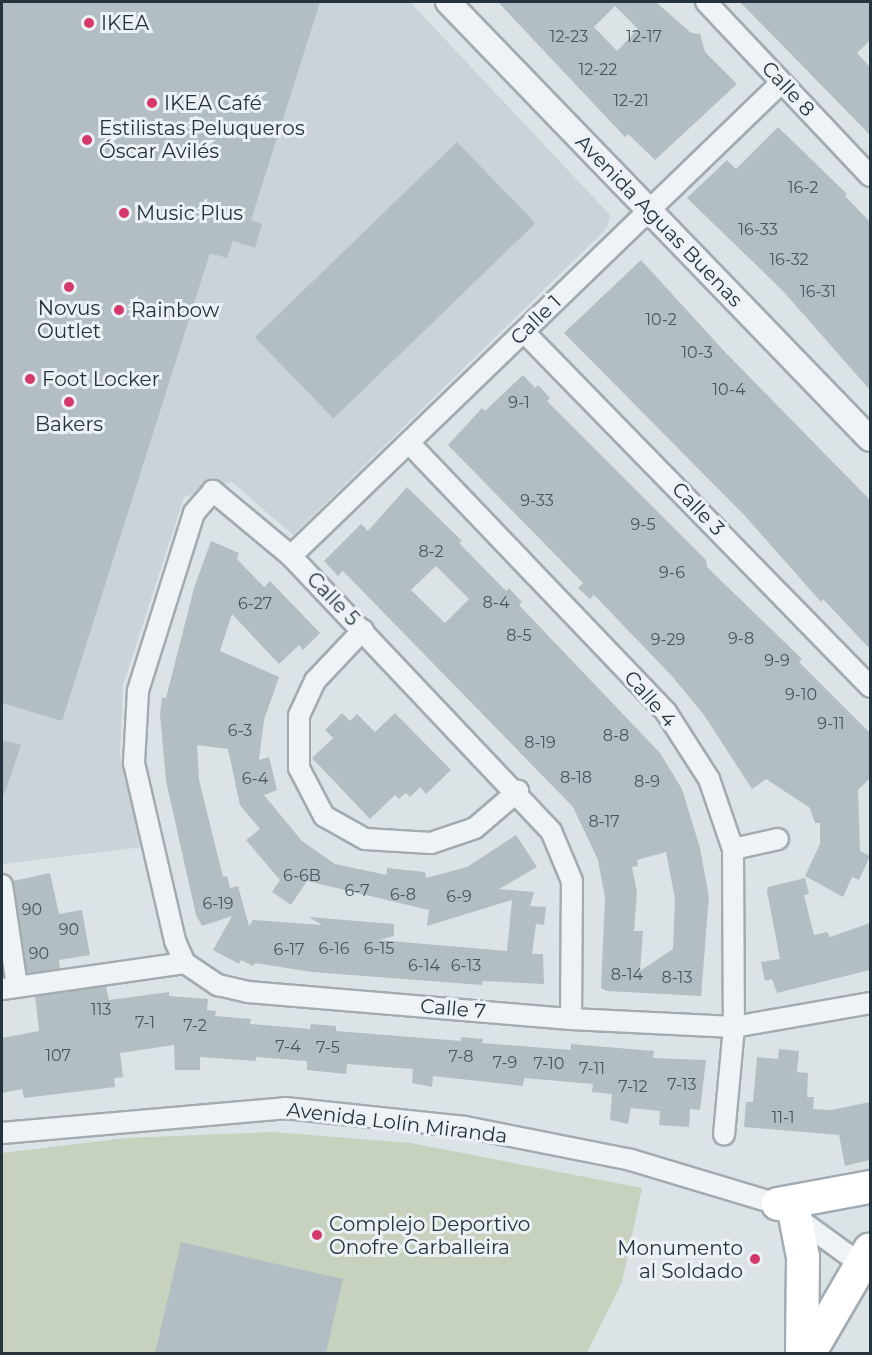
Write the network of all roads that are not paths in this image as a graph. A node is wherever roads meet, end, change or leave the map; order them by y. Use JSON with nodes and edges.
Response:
{"nodes":[{"id":1,"x":448,"y":2,"type":"edge"},
{"id":2,"x":706,"y":2,"type":"edge"},
{"id":3,"x":781,"y":83,"type":"junction"},
{"id":4,"x":870,"y":176,"type":"edge"},
{"id":5,"x":650,"y":211,"type":"junction"},
{"id":6,"x":524,"y":332,"type":"junction"},
{"id":7,"x":870,"y":439,"type":"edge"},
{"id":8,"x":409,"y":443,"type":"junction"},
{"id":9,"x":291,"y":556,"type":"junction"},
{"id":10,"x":363,"y":630,"type":"junction"},
{"id":11,"x":870,"y":687,"type":"edge"},
{"id":12,"x":518,"y":791,"type":"junction"},
{"id":13,"x":778,"y":839,"type":"dead end"},
{"id":14,"x":733,"y":849,"type":"junction"},
{"id":15,"x":2,"y":885,"type":"edge"},
{"id":16,"x":185,"y":963,"type":"junction"},
{"id":17,"x":9,"y":988,"type":"edge"},
{"id":18,"x":870,"y":1003,"type":"edge"},
{"id":19,"x":571,"y":1019,"type":"junction"},
{"id":20,"x":734,"y":1027,"type":"junction"},
{"id":21,"x":2,"y":1133,"type":"edge"},
{"id":22,"x":724,"y":1135,"type":"dead end"},
{"id":23,"x":870,"y":1187,"type":"edge"},
{"id":24,"x":787,"y":1210,"type":"junction"},
{"id":25,"x":867,"y":1261,"type":"edge"},
{"id":26,"x":802,"y":1353,"type":"edge"},
{"id":27,"x":809,"y":1353,"type":"edge"}],
"edges":[{"from":1,"to":5,"type":"street","name":"Avenida Aguas Buenas"},
{"from":2,"to":3,"type":"street","name":"Calle 8"},
{"from":3,"to":4,"type":"street","name":"Calle 8"},
{"from":3,"to":5,"type":"street","name":"Calle 1"},
{"from":5,"to":6,"type":"street","name":"Calle 1"},
{"from":5,"to":7,"type":"street","name":"Avenida Aguas Buenas"},
{"from":6,"to":8,"type":"street","name":"Calle 1"},
{"from":6,"to":11,"type":"street","name":"Calle 3"},
{"from":8,"to":9,"type":"street","name":"Calle 1"},
{"from":8,"to":14,"type":"street","name":"Calle 4"},
{"from":9,"to":10,"type":"street","name":"Calle 5"},
{"from":9,"to":16,"type":"street","name":"Calle 5"},
{"from":10,"to":12,"type":"street","name":"Calle 5"},
{"from":10,"to":12,"type":"street"},
{"from":12,"to":19,"type":"street","name":"Calle 5"},
{"from":13,"to":14,"type":"street"},
{"from":14,"to":20,"type":"street","name":"Calle 4"},
{"from":15,"to":17,"type":"street"},
{"from":16,"to":17,"type":"street"},
{"from":16,"to":19,"type":"street","name":"Calle 7"},
{"from":18,"to":20,"type":"street","name":"Calle 7"},
{"from":19,"to":20,"type":"street","name":"Calle 7"},
{"from":20,"to":22,"type":"street","name":"Calle 4"},
{"from":21,"to":24,"type":"street","name":"Avenida Lolín Miranda"},
{"from":23,"to":24,"type":"highway"},
{"from":24,"to":25,"type":"street","name":"Avenida Lolín Miranda"},
{"from":24,"to":26,"type":"highway"},
{"from":25,"to":27,"type":"highway"}]}
